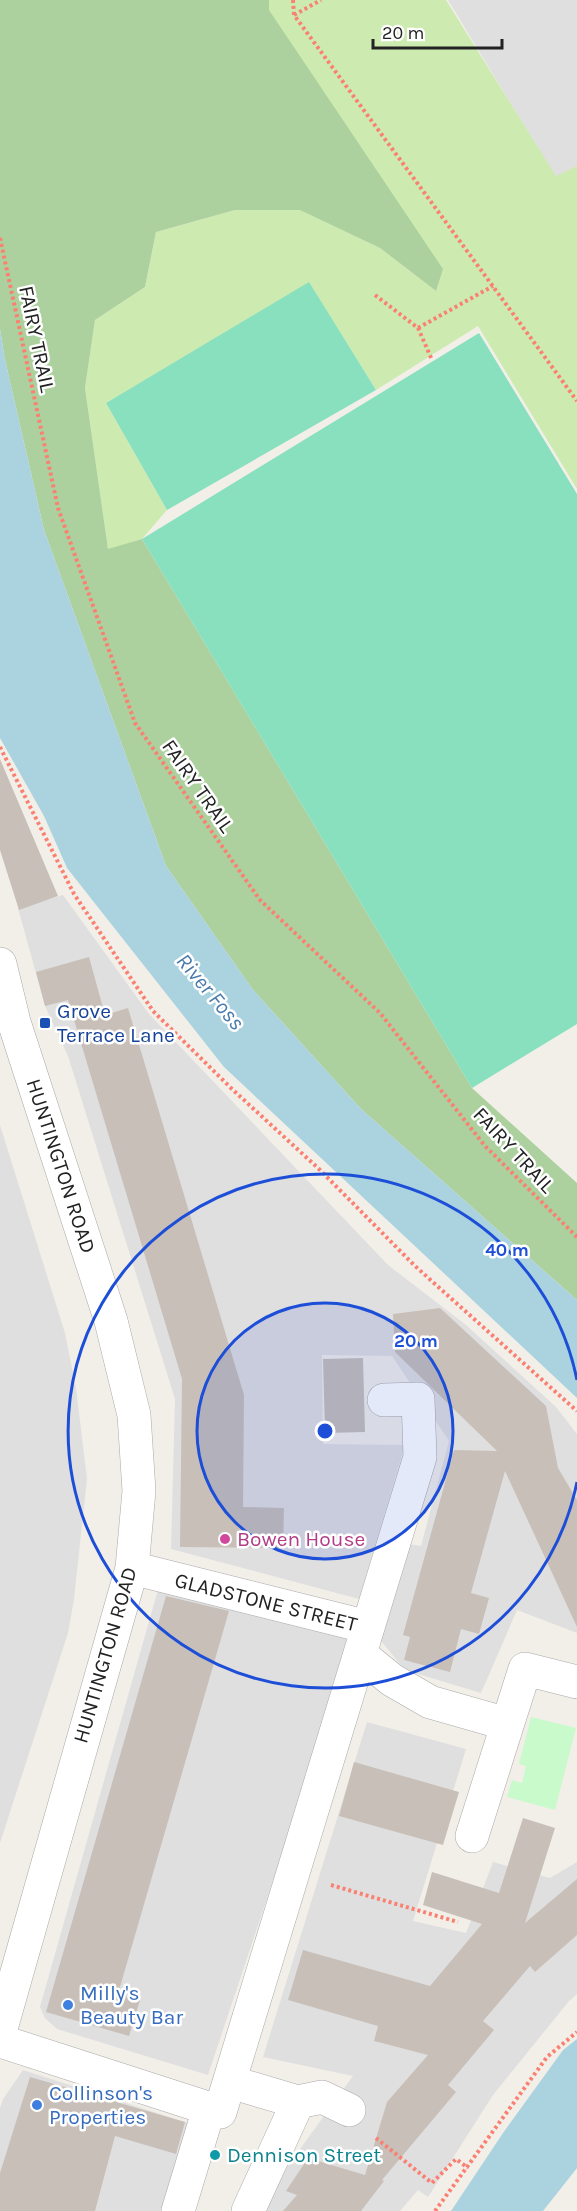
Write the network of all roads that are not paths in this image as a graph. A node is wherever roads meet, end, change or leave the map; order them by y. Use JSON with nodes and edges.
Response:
{"nodes":[{"id":1,"x":0,"y":964,"type":"edge"},
{"id":2,"x":7,"y":1025,"type":"edge"},
{"id":3,"x":384,"y":1400,"type":"dead end"},
{"id":4,"x":132,"y":1568,"type":"junction"},
{"id":5,"x":364,"y":1641,"type":"junction"},
{"id":6,"x":577,"y":1682,"type":"edge"},
{"id":7,"x":507,"y":1724,"type":"junction"},
{"id":8,"x":472,"y":1836,"type":"dead end"},
{"id":9,"x":0,"y":2032,"type":"edge"},
{"id":10,"x":0,"y":2041,"type":"edge"},
{"id":11,"x":230,"y":2082,"type":"junction"},
{"id":12,"x":298,"y":2102,"type":"junction"},
{"id":13,"x":209,"y":2109,"type":"junction"},
{"id":14,"x":349,"y":2110,"type":"road end"},
{"id":15,"x":178,"y":2211,"type":"edge"},
{"id":16,"x":248,"y":2211,"type":"edge"}],
"edges":[{"from":1,"to":2,"type":"street","name":"HUNTINGTON ROAD"},
{"from":2,"to":4,"type":"street","name":"HUNTINGTON ROAD"},
{"from":3,"to":5,"type":"street","name":"GLADSTONE STREET"},
{"from":4,"to":5,"type":"street","name":"GLADSTONE STREET"},
{"from":4,"to":9,"type":"street","name":"HUNTINGTON ROAD"},
{"from":5,"to":7,"type":"street","name":"GLADSTONE STREET"},
{"from":5,"to":11,"type":"street"},
{"from":6,"to":7,"type":"street"},
{"from":7,"to":8,"type":"street"},
{"from":10,"to":13,"type":"street"},
{"from":11,"to":12,"type":"street"},
{"from":11,"to":13,"type":"street"},
{"from":12,"to":14,"type":"street"},
{"from":12,"to":16,"type":"street"},
{"from":13,"to":15,"type":"street"}]}
